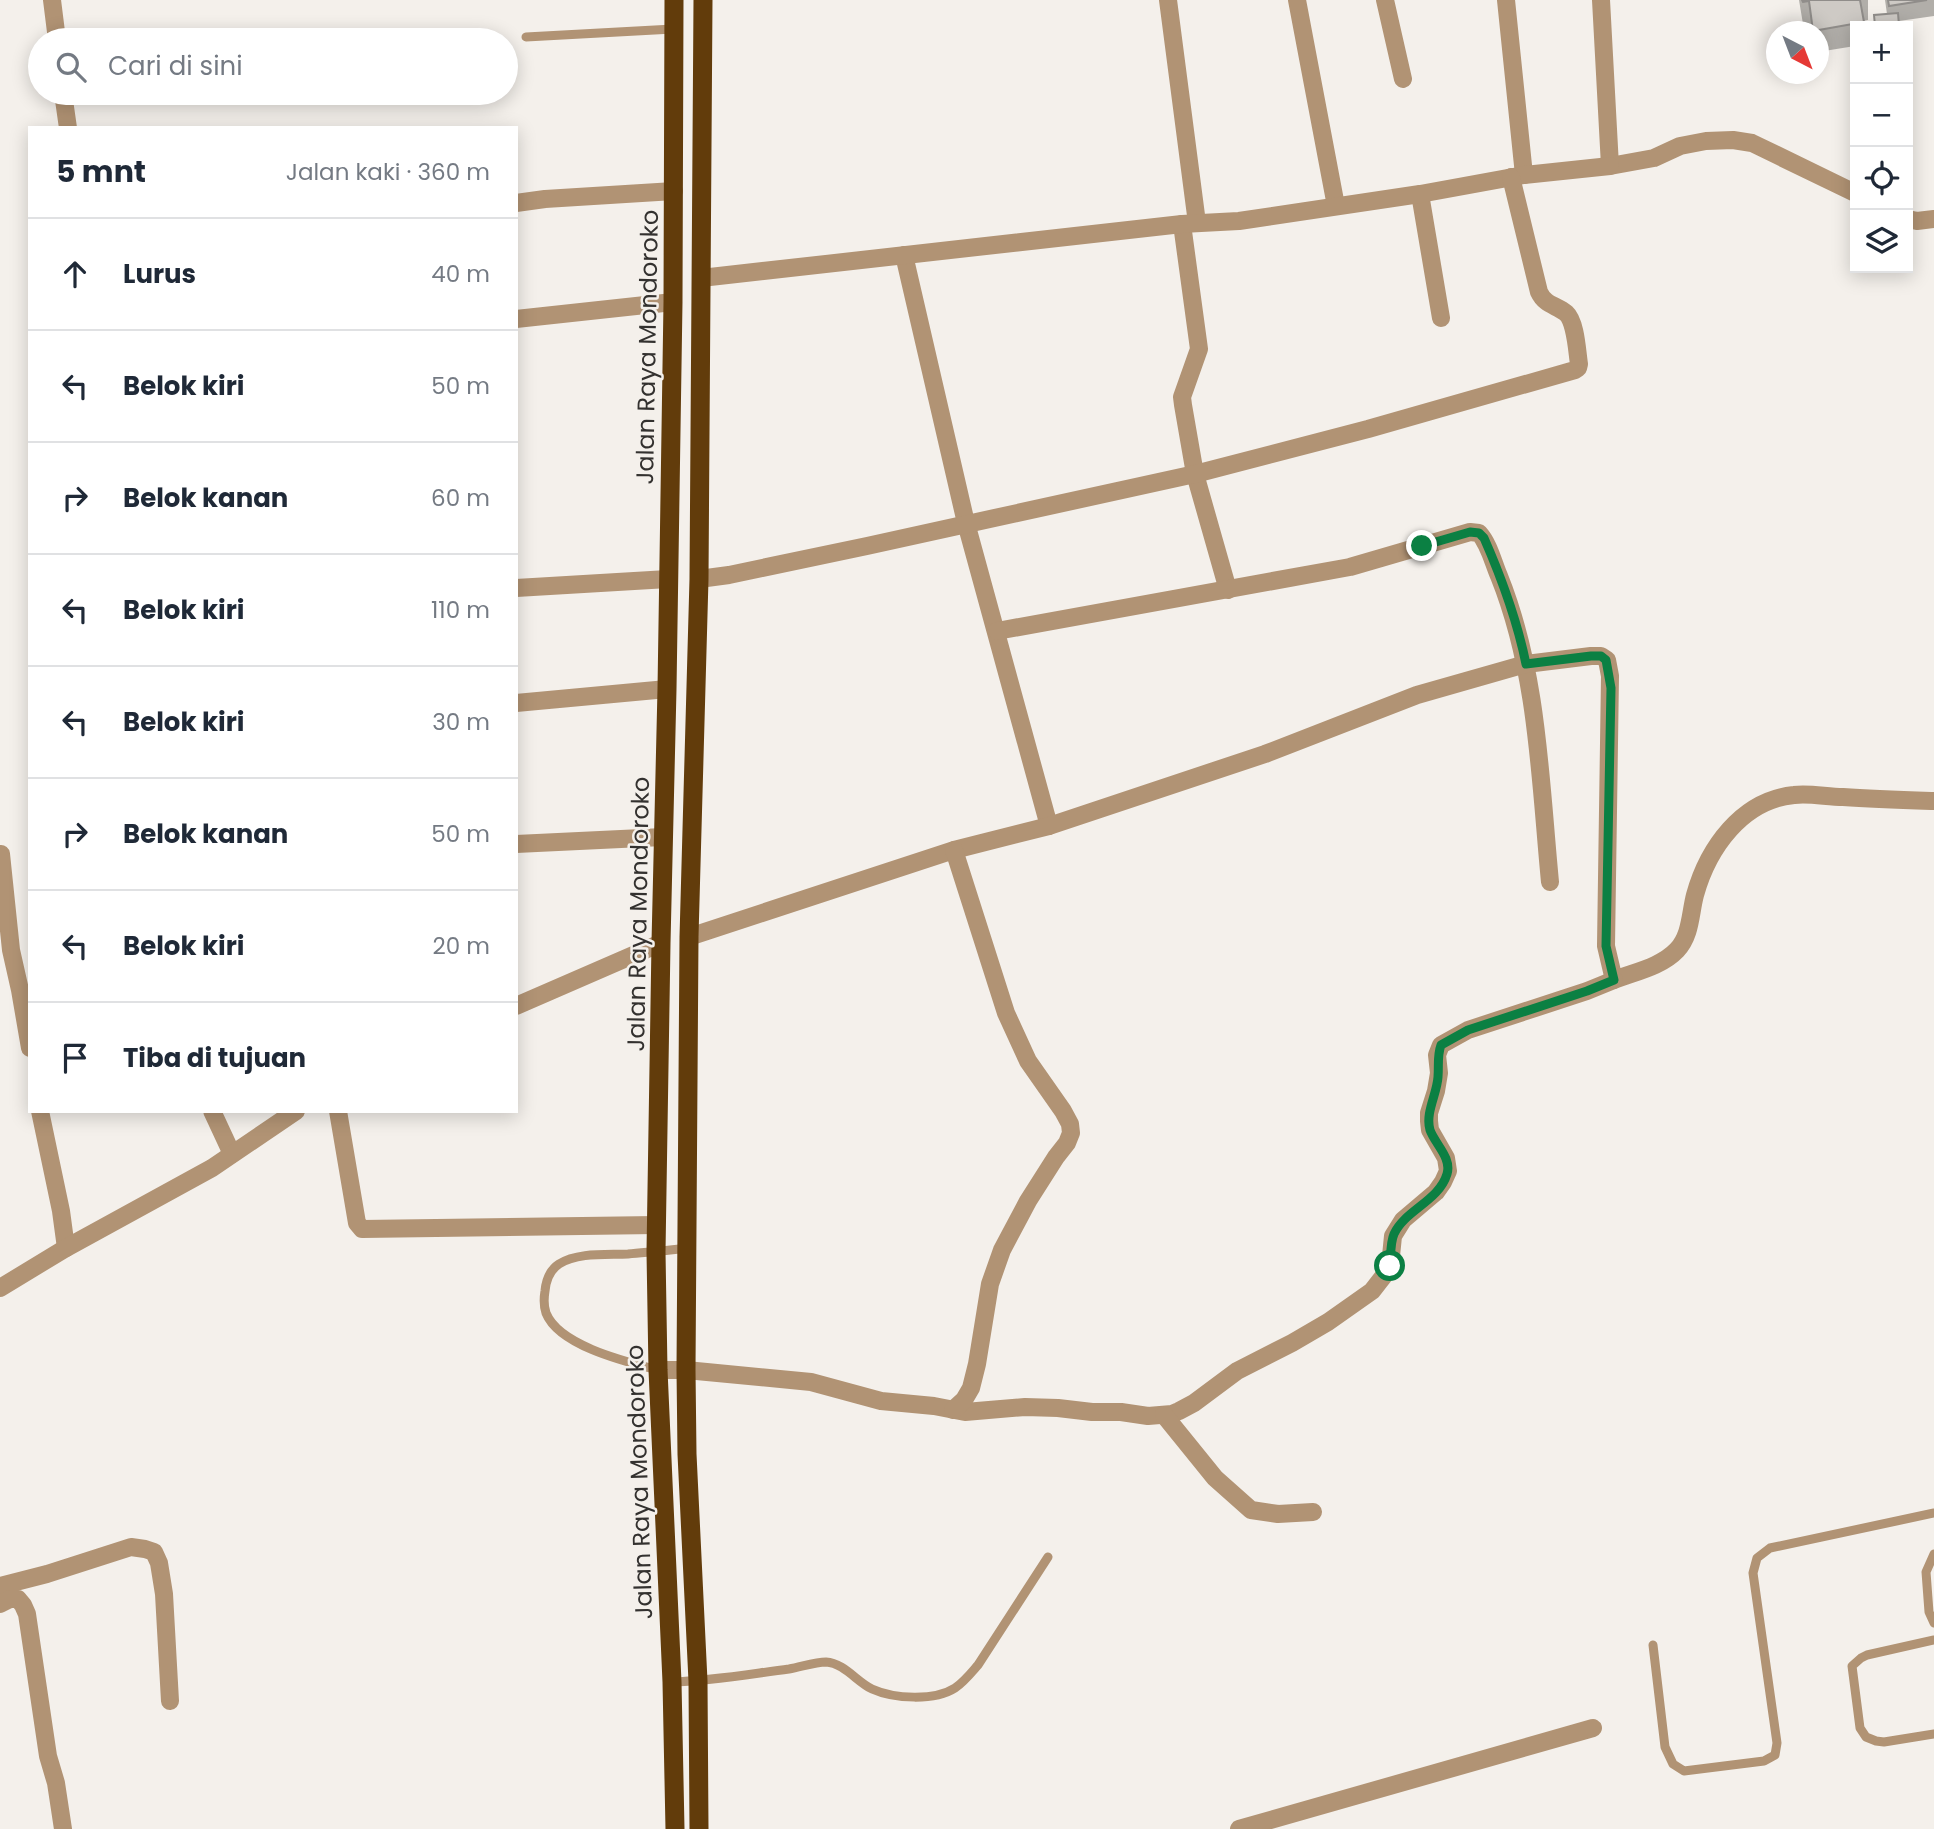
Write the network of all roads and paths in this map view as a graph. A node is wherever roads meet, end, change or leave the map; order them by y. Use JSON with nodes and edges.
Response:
{"nodes":[{"id":1,"x":52,"y":0,"type":"edge"},
{"id":2,"x":674,"y":0,"type":"edge"},
{"id":3,"x":703,"y":0,"type":"edge"},
{"id":4,"x":1168,"y":0,"type":"edge"},
{"id":5,"x":1297,"y":0,"type":"edge"},
{"id":6,"x":1385,"y":0,"type":"edge"},
{"id":7,"x":1506,"y":0,"type":"edge"},
{"id":8,"x":1617,"y":0,"type":"edge"},
{"id":9,"x":1602,"y":8,"type":"edge"},
{"id":10,"x":56,"y":28,"type":"edge"},
{"id":11,"x":673,"y":29,"type":"junction"},
{"id":12,"x":526,"y":37,"type":"dead end"},
{"id":13,"x":1403,"y":79,"type":"dead end"},
{"id":14,"x":65,"y":105,"type":"edge"},
{"id":15,"x":68,"y":126,"type":"edge"},
{"id":16,"x":1610,"y":166,"type":"junction"},
{"id":17,"x":1518,"y":176,"type":"junction"},
{"id":18,"x":1850,"y":190,"type":"edge"},
{"id":19,"x":674,"y":191,"type":"junction"},
{"id":20,"x":1420,"y":194,"type":"junction"},
{"id":21,"x":518,"y":204,"type":"edge"},
{"id":22,"x":1336,"y":206,"type":"junction"},
{"id":23,"x":1934,"y":219,"type":"edge"},
{"id":24,"x":1913,"y":220,"type":"edge"},
{"id":25,"x":1190,"y":224,"type":"junction"},
{"id":26,"x":904,"y":255,"type":"junction"},
{"id":27,"x":701,"y":278,"type":"junction"},
{"id":28,"x":673,"y":302,"type":"junction"},
{"id":29,"x":1441,"y":318,"type":"dead end"},
{"id":30,"x":518,"y":319,"type":"edge"},
{"id":31,"x":700,"y":373,"type":"junction"},
{"id":32,"x":671,"y":374,"type":"junction"},
{"id":33,"x":1195,"y":474,"type":"junction"},
{"id":34,"x":966,"y":523,"type":"junction"},
{"id":35,"x":668,"y":579,"type":"junction"},
{"id":36,"x":699,"y":579,"type":"junction"},
{"id":37,"x":518,"y":587,"type":"edge"},
{"id":38,"x":1227,"y":590,"type":"junction"},
{"id":39,"x":997,"y":631,"type":"junction"},
{"id":40,"x":1526,"y":667,"type":"junction"},
{"id":41,"x":667,"y":689,"type":"junction"},
{"id":42,"x":518,"y":703,"type":"edge"},
{"id":43,"x":1934,"y":801,"type":"edge"},
{"id":44,"x":1049,"y":826,"type":"junction"},
{"id":45,"x":663,"y":837,"type":"junction"},
{"id":46,"x":518,"y":844,"type":"edge"},
{"id":47,"x":954,"y":850,"type":"junction"},
{"id":48,"x":1,"y":854,"type":"edge"},
{"id":49,"x":1550,"y":882,"type":"dead end"},
{"id":50,"x":689,"y":937,"type":"junction"},
{"id":51,"x":661,"y":943,"type":"junction"},
{"id":52,"x":1614,"y":980,"type":"junction"},
{"id":53,"x":25,"y":989,"type":"edge"},
{"id":54,"x":518,"y":1005,"type":"edge"},
{"id":55,"x":28,"y":1024,"type":"edge"},
{"id":56,"x":40,"y":1113,"type":"edge"},
{"id":57,"x":213,"y":1113,"type":"edge"},
{"id":58,"x":293,"y":1113,"type":"edge"},
{"id":59,"x":338,"y":1113,"type":"edge"},
{"id":60,"x":232,"y":1154,"type":"junction"},
{"id":61,"x":656,"y":1225,"type":"junction"},
{"id":62,"x":66,"y":1248,"type":"junction"},
{"id":63,"x":687,"y":1248,"type":"junction"},
{"id":64,"x":656,"y":1252,"type":"junction"},
{"id":65,"x":0,"y":1288,"type":"edge"},
{"id":66,"x":658,"y":1370,"type":"junction"},
{"id":67,"x":686,"y":1370,"type":"junction"},
{"id":68,"x":953,"y":1410,"type":"junction"},
{"id":69,"x":1156,"y":1415,"type":"junction"},
{"id":70,"x":1313,"y":1512,"type":"dead end"},
{"id":71,"x":1934,"y":1513,"type":"edge"},
{"id":72,"x":1934,"y":1554,"type":"edge"},
{"id":73,"x":1048,"y":1557,"type":"dead end"},
{"id":74,"x":0,"y":1587,"type":"edge"},
{"id":75,"x":0,"y":1604,"type":"edge"},
{"id":76,"x":1934,"y":1623,"type":"edge"},
{"id":77,"x":1934,"y":1640,"type":"edge"},
{"id":78,"x":1653,"y":1645,"type":"dead end"},
{"id":79,"x":698,"y":1681,"type":"junction"},
{"id":80,"x":672,"y":1682,"type":"junction"},
{"id":81,"x":170,"y":1702,"type":"dead end"},
{"id":82,"x":1593,"y":1728,"type":"dead end"},
{"id":83,"x":1934,"y":1734,"type":"edge"},
{"id":84,"x":63,"y":1829,"type":"edge"},
{"id":85,"x":675,"y":1829,"type":"edge"},
{"id":86,"x":699,"y":1829,"type":"edge"},
{"id":87,"x":1240,"y":1829,"type":"edge"}],
"edges":[{"from":1,"to":10,"type":"street"},
{"from":2,"to":11,"type":"highway","name":"Jalan Raya Mondoroko"},
{"from":3,"to":27,"type":"highway","name":"Jalan Raya Mondoroko"},
{"from":4,"to":25,"type":"street"},
{"from":5,"to":22,"type":"street"},
{"from":6,"to":13,"type":"street"},
{"from":7,"to":17,"type":"street"},
{"from":8,"to":9,"type":"street"},
{"from":9,"to":16,"type":"street"},
{"from":11,"to":12,"type":"lane"},
{"from":11,"to":19,"type":"highway","name":"Jalan Raya Mondoroko"},
{"from":14,"to":15,"type":"street"},
{"from":16,"to":17,"type":"street"},
{"from":16,"to":18,"type":"street"},
{"from":17,"to":20,"type":"street"},
{"from":17,"to":33,"type":"street"},
{"from":19,"to":21,"type":"street"},
{"from":19,"to":28,"type":"highway","name":"Jalan Raya Mondoroko"},
{"from":20,"to":22,"type":"street"},
{"from":20,"to":29,"type":"street"},
{"from":22,"to":25,"type":"street"},
{"from":23,"to":24,"type":"street"},
{"from":25,"to":26,"type":"street"},
{"from":25,"to":33,"type":"street"},
{"from":26,"to":27,"type":"street"},
{"from":26,"to":34,"type":"street"},
{"from":27,"to":31,"type":"highway","name":"Jalan Raya Mondoroko"},
{"from":28,"to":30,"type":"street"},
{"from":28,"to":32,"type":"highway","name":"Jalan Raya Mondoroko"},
{"from":31,"to":32,"type":"highway"},
{"from":31,"to":36,"type":"highway","name":"Jalan Raya Mondoroko"},
{"from":32,"to":35,"type":"highway","name":"Jalan Raya Mondoroko"},
{"from":33,"to":34,"type":"street"},
{"from":33,"to":38,"type":"street"},
{"from":34,"to":36,"type":"street"},
{"from":34,"to":39,"type":"street"},
{"from":35,"to":37,"type":"street"},
{"from":35,"to":41,"type":"highway","name":"Jalan Raya Mondoroko"},
{"from":36,"to":50,"type":"highway","name":"Jalan Raya Mondoroko"},
{"from":38,"to":39,"type":"street"},
{"from":38,"to":40,"type":"street"},
{"from":39,"to":44,"type":"street"},
{"from":40,"to":44,"type":"street"},
{"from":40,"to":49,"type":"street"},
{"from":40,"to":52,"type":"street"},
{"from":41,"to":42,"type":"street"},
{"from":41,"to":45,"type":"highway","name":"Jalan Raya Mondoroko"},
{"from":43,"to":52,"type":"street"},
{"from":44,"to":47,"type":"street"},
{"from":45,"to":46,"type":"street"},
{"from":45,"to":51,"type":"highway","name":"Jalan Raya Mondoroko"},
{"from":47,"to":50,"type":"street"},
{"from":47,"to":68,"type":"street"},
{"from":48,"to":53,"type":"street"},
{"from":50,"to":63,"type":"highway","name":"Jalan Raya Mondoroko"},
{"from":51,"to":54,"type":"street"},
{"from":51,"to":61,"type":"highway","name":"Jalan Raya Mondoroko"},
{"from":52,"to":69,"type":"street"},
{"from":53,"to":55,"type":"street"},
{"from":56,"to":62,"type":"street"},
{"from":57,"to":60,"type":"street"},
{"from":58,"to":60,"type":"street"},
{"from":59,"to":61,"type":"street"},
{"from":60,"to":62,"type":"street"},
{"from":61,"to":64,"type":"highway","name":"Jalan Raya Mondoroko"},
{"from":62,"to":65,"type":"street"},
{"from":63,"to":64,"type":"lane"},
{"from":63,"to":67,"type":"highway","name":"Jalan Raya Mondoroko"},
{"from":64,"to":66,"type":"highway","name":"Jalan Raya Mondoroko"},
{"from":64,"to":66,"type":"lane"},
{"from":66,"to":67,"type":"street"},
{"from":66,"to":80,"type":"highway","name":"Jalan Raya Mondoroko"},
{"from":67,"to":68,"type":"street"},
{"from":67,"to":79,"type":"highway","name":"Jalan Raya Mondoroko"},
{"from":68,"to":69,"type":"street"},
{"from":69,"to":70,"type":"street"},
{"from":71,"to":78,"type":"lane"},
{"from":72,"to":76,"type":"lane"},
{"from":73,"to":79,"type":"lane"},
{"from":74,"to":81,"type":"street"},
{"from":75,"to":84,"type":"street"},
{"from":77,"to":83,"type":"lane"},
{"from":79,"to":80,"type":"lane"},
{"from":79,"to":86,"type":"highway","name":"Jalan Raya Mondoroko"},
{"from":80,"to":85,"type":"highway","name":"Jalan Raya Mondoroko"},
{"from":82,"to":87,"type":"street"}]}
